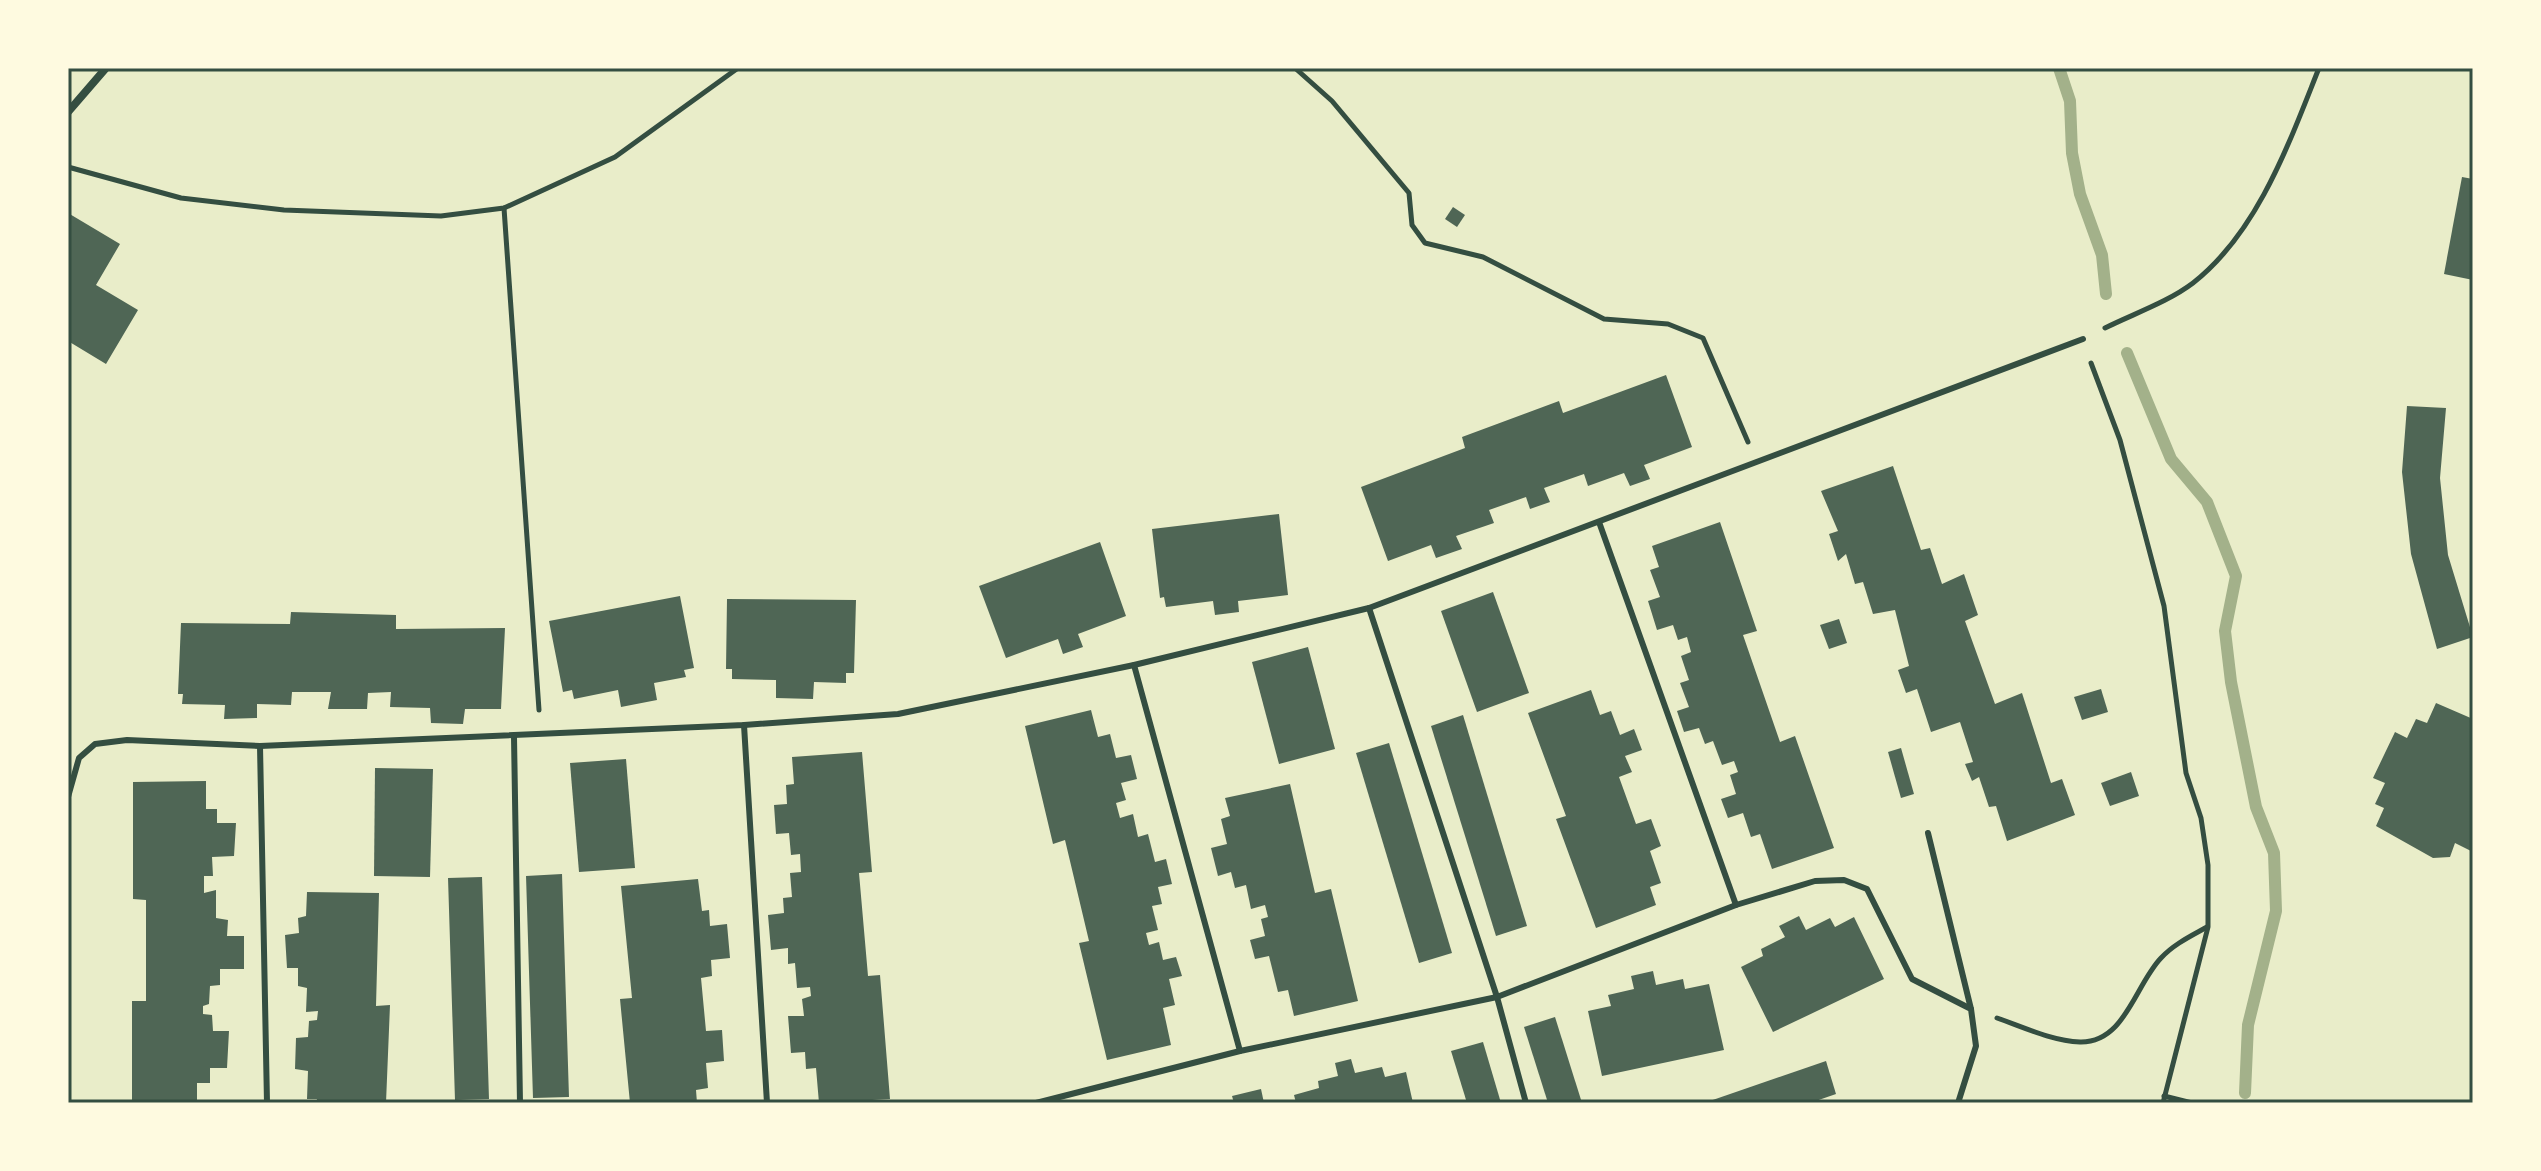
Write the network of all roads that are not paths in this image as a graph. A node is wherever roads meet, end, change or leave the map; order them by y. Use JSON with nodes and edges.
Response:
{"nodes":[{"id":1,"x":106,"y":68,"type":"edge"},
{"id":2,"x":68,"y":112,"type":"edge"},
{"id":3,"x":2083,"y":339,"type":"road end"},
{"id":4,"x":1599,"y":522,"type":"junction"},
{"id":5,"x":1369,"y":608,"type":"junction"},
{"id":6,"x":1134,"y":665,"type":"junction"},
{"id":7,"x":744,"y":725,"type":"junction"},
{"id":8,"x":514,"y":737,"type":"junction"},
{"id":9,"x":260,"y":746,"type":"junction"},
{"id":10,"x":68,"y":797,"type":"edge"},
{"id":11,"x":1928,"y":833,"type":"dead end"},
{"id":12,"x":1736,"y":905,"type":"junction"},
{"id":13,"x":1497,"y":997,"type":"junction"},
{"id":14,"x":1971,"y":1009,"type":"junction"},
{"id":15,"x":1240,"y":1051,"type":"junction"},
{"id":16,"x":267,"y":1103,"type":"edge"},
{"id":17,"x":520,"y":1103,"type":"edge"},
{"id":18,"x":767,"y":1103,"type":"edge"},
{"id":19,"x":1036,"y":1103,"type":"edge"},
{"id":20,"x":1526,"y":1103,"type":"edge"},
{"id":21,"x":1958,"y":1103,"type":"edge"}],
"edges":[{"from":1,"to":2,"type":"street"},
{"from":3,"to":4,"type":"lane"},
{"from":4,"to":5,"type":"lane"},
{"from":4,"to":12,"type":"lane"},
{"from":5,"to":6,"type":"lane"},
{"from":5,"to":13,"type":"lane"},
{"from":6,"to":7,"type":"lane"},
{"from":6,"to":15,"type":"lane"},
{"from":7,"to":8,"type":"lane"},
{"from":7,"to":18,"type":"lane"},
{"from":8,"to":9,"type":"lane"},
{"from":8,"to":17,"type":"lane"},
{"from":9,"to":10,"type":"lane"},
{"from":9,"to":16,"type":"lane"},
{"from":11,"to":14,"type":"lane"},
{"from":12,"to":13,"type":"lane"},
{"from":12,"to":14,"type":"lane"},
{"from":13,"to":15,"type":"lane"},
{"from":13,"to":20,"type":"lane"},
{"from":14,"to":21,"type":"lane"},
{"from":15,"to":19,"type":"lane"}]}
